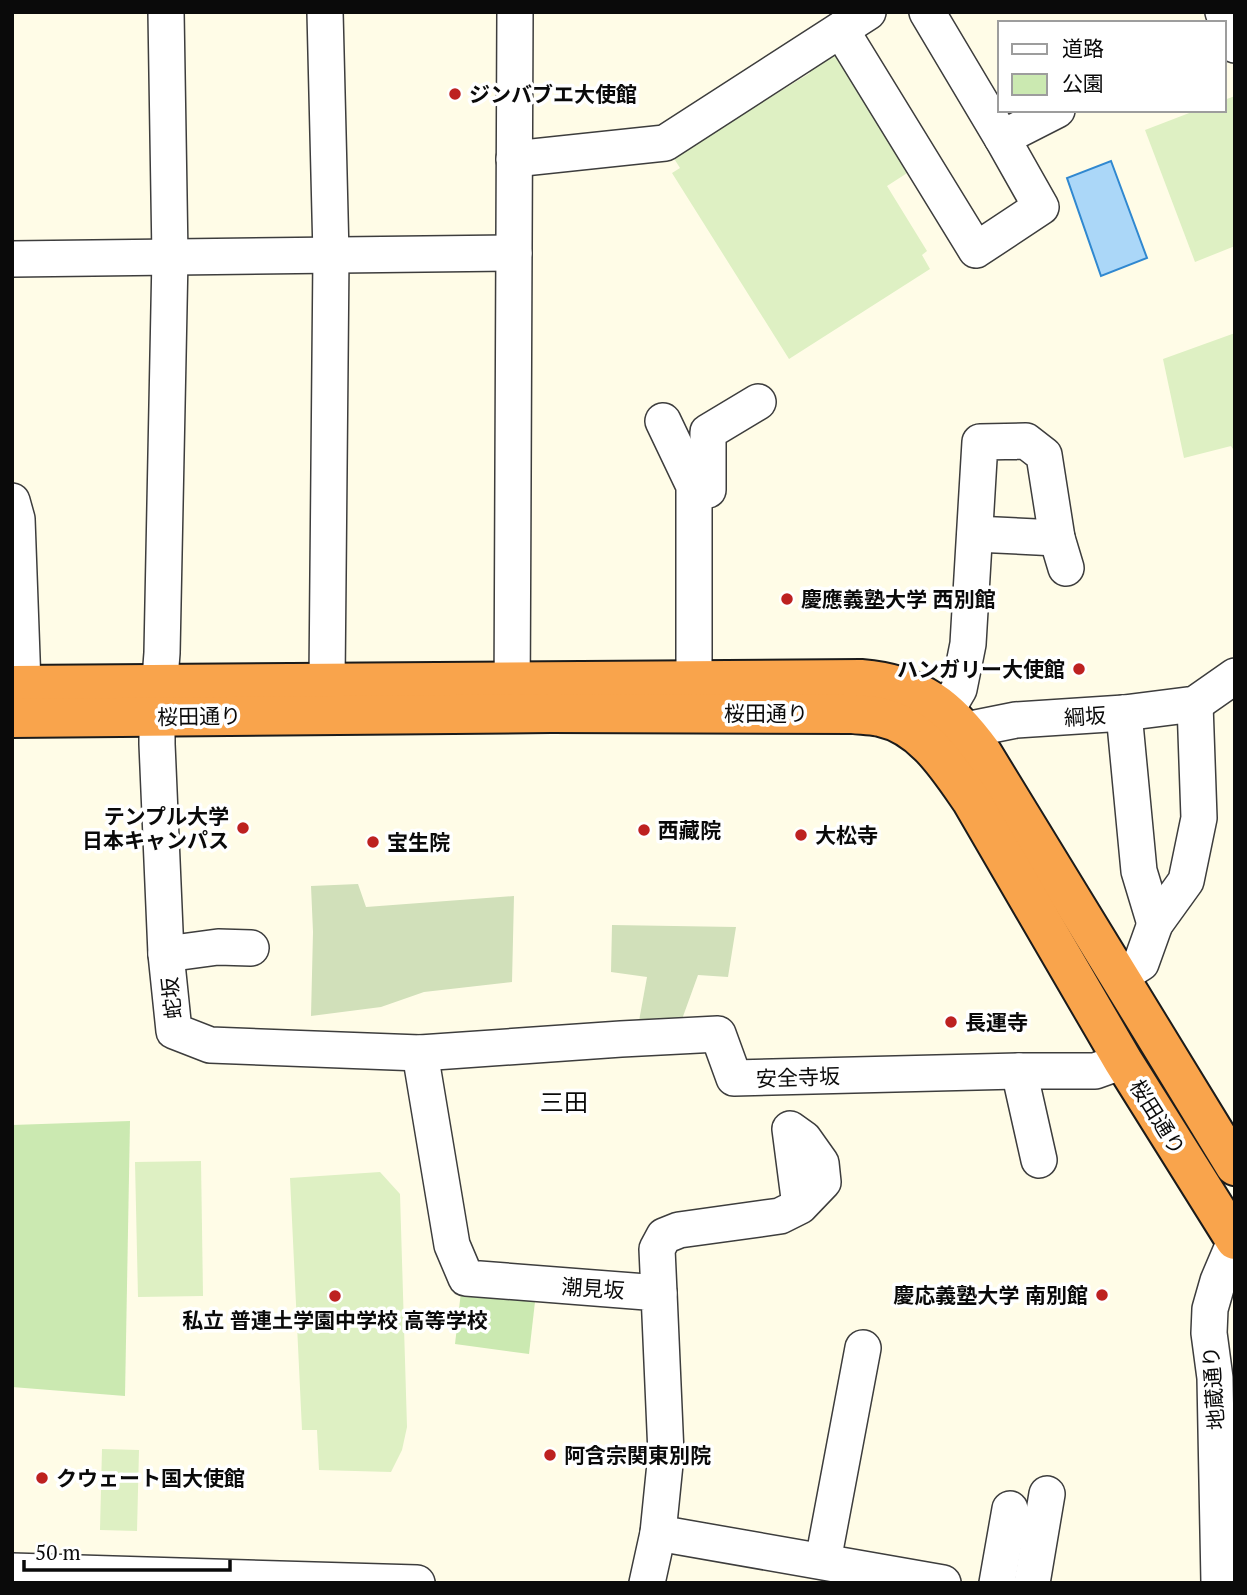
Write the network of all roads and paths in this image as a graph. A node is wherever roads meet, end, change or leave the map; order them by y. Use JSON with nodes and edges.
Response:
{"nodes":[{"id":1,"x":166,"y":12,"type":"edge"},
{"id":2,"x":325,"y":12,"type":"edge"},
{"id":3,"x":515,"y":12,"type":"edge"},
{"id":4,"x":927,"y":12,"type":"edge"},
{"id":5,"x":1223,"y":12,"type":"edge"},
{"id":6,"x":855,"y":21,"type":"edge"},
{"id":7,"x":1235,"y":45,"type":"edge"},
{"id":8,"x":1053,"y":112,"type":"edge"},
{"id":9,"x":1002,"y":138,"type":"junction"},
{"id":10,"x":514,"y":159,"type":"junction"},
{"id":11,"x":514,"y":253,"type":"junction"},
{"id":12,"x":331,"y":255,"type":"junction"},
{"id":13,"x":170,"y":257,"type":"junction"},
{"id":14,"x":12,"y":259,"type":"edge"},
{"id":15,"x":758,"y":402,"type":"dead end"},
{"id":16,"x":663,"y":421,"type":"dead end"},
{"id":17,"x":708,"y":490,"type":"dead end"},
{"id":18,"x":12,"y":501,"type":"edge"},
{"id":19,"x":975,"y":534,"type":"junction"},
{"id":20,"x":1235,"y":676,"type":"edge"},
{"id":21,"x":694,"y":680,"type":"junction"},
{"id":22,"x":327,"y":682,"type":"junction"},
{"id":23,"x":16,"y":696,"type":"edge"},
{"id":24,"x":512,"y":697,"type":"junction"},
{"id":25,"x":159,"y":700,"type":"junction"},
{"id":26,"x":1195,"y":704,"type":"junction"},
{"id":27,"x":1124,"y":713,"type":"junction"},
{"id":28,"x":956,"y":720,"type":"junction"},
{"id":29,"x":931,"y":747,"type":"junction"},
{"id":30,"x":1155,"y":924,"type":"junction"},
{"id":31,"x":251,"y":948,"type":"dead end"},
{"id":32,"x":166,"y":954,"type":"junction"},
{"id":33,"x":1119,"y":977,"type":"junction"},
{"id":34,"x":420,"y":1053,"type":"junction"},
{"id":35,"x":1123,"y":1061,"type":"junction"},
{"id":36,"x":1018,"y":1070,"type":"junction"},
{"id":37,"x":1039,"y":1160,"type":"dead end"},
{"id":38,"x":1235,"y":1166,"type":"edge"},
{"id":39,"x":800,"y":1206,"type":"dead end"},
{"id":40,"x":1235,"y":1240,"type":"edge"},
{"id":41,"x":659,"y":1293,"type":"junction"},
{"id":42,"x":863,"y":1348,"type":"dead end"},
{"id":43,"x":1047,"y":1494,"type":"dead end"},
{"id":44,"x":1010,"y":1509,"type":"dead end"},
{"id":45,"x":658,"y":1533,"type":"junction"},
{"id":46,"x":823,"y":1561,"type":"junction"},
{"id":47,"x":12,"y":1571,"type":"edge"},
{"id":48,"x":417,"y":1583,"type":"edge"},
{"id":49,"x":647,"y":1583,"type":"edge"},
{"id":50,"x":943,"y":1583,"type":"edge"},
{"id":51,"x":998,"y":1583,"type":"edge"},
{"id":52,"x":1032,"y":1583,"type":"edge"},
{"id":53,"x":1219,"y":1583,"type":"edge"}],
"edges":[{"from":1,"to":13,"type":"street","name":"蛇坂"},
{"from":2,"to":12,"type":"street"},
{"from":3,"to":10,"type":"street"},
{"from":4,"to":9,"type":"street"},
{"from":5,"to":7,"type":"street"},
{"from":6,"to":9,"type":"street"},
{"from":6,"to":10,"type":"street"},
{"from":8,"to":9,"type":"street"},
{"from":10,"to":11,"type":"street"},
{"from":11,"to":12,"type":"street"},
{"from":11,"to":24,"type":"street"},
{"from":12,"to":13,"type":"street"},
{"from":12,"to":22,"type":"street"},
{"from":13,"to":14,"type":"street"},
{"from":13,"to":25,"type":"street","name":"蛇坂"},
{"from":15,"to":17,"type":"street"},
{"from":16,"to":21,"type":"street"},
{"from":18,"to":23,"type":"street"},
{"from":19,"to":19,"type":"street"},
{"from":19,"to":28,"type":"street"},
{"from":20,"to":26,"type":"street","name":"綱坂"},
{"from":21,"to":24,"type":"highway","name":"桜田通り"},
{"from":21,"to":28,"type":"highway","name":"桜田通り"},
{"from":22,"to":24,"type":"highway","name":"桜田通り"},
{"from":22,"to":25,"type":"highway","name":"桜田通り"},
{"from":23,"to":25,"type":"highway","name":"桜田通り"},
{"from":24,"to":25,"type":"highway","name":"桜田通り"},
{"from":24,"to":29,"type":"highway","name":"桜田通り"},
{"from":25,"to":32,"type":"street","name":"蛇坂"},
{"from":26,"to":27,"type":"street","name":"綱坂"},
{"from":26,"to":30,"type":"street"},
{"from":27,"to":28,"type":"street","name":"綱坂"},
{"from":27,"to":30,"type":"street"},
{"from":28,"to":29,"type":"street","name":"綱坂"},
{"from":28,"to":33,"type":"highway","name":"桜田通り"},
{"from":29,"to":35,"type":"highway","name":"桜田通り"},
{"from":30,"to":33,"type":"street"},
{"from":31,"to":32,"type":"street"},
{"from":32,"to":34,"type":"street","name":"蛇坂"},
{"from":33,"to":38,"type":"highway","name":"桜田通り"},
{"from":34,"to":36,"type":"street","name":"安全寺坂"},
{"from":34,"to":41,"type":"street","name":"潮見坂"},
{"from":35,"to":36,"type":"street","name":"安全寺坂"},
{"from":35,"to":40,"type":"highway","name":"桜田通り"},
{"from":36,"to":37,"type":"street"},
{"from":39,"to":41,"type":"street"},
{"from":40,"to":53,"type":"street","name":"地蔵通り"},
{"from":41,"to":45,"type":"street"},
{"from":42,"to":46,"type":"street"},
{"from":43,"to":52,"type":"street"},
{"from":44,"to":51,"type":"street"},
{"from":45,"to":46,"type":"street"},
{"from":45,"to":49,"type":"street"},
{"from":46,"to":50,"type":"street"},
{"from":47,"to":48,"type":"street"}]}
